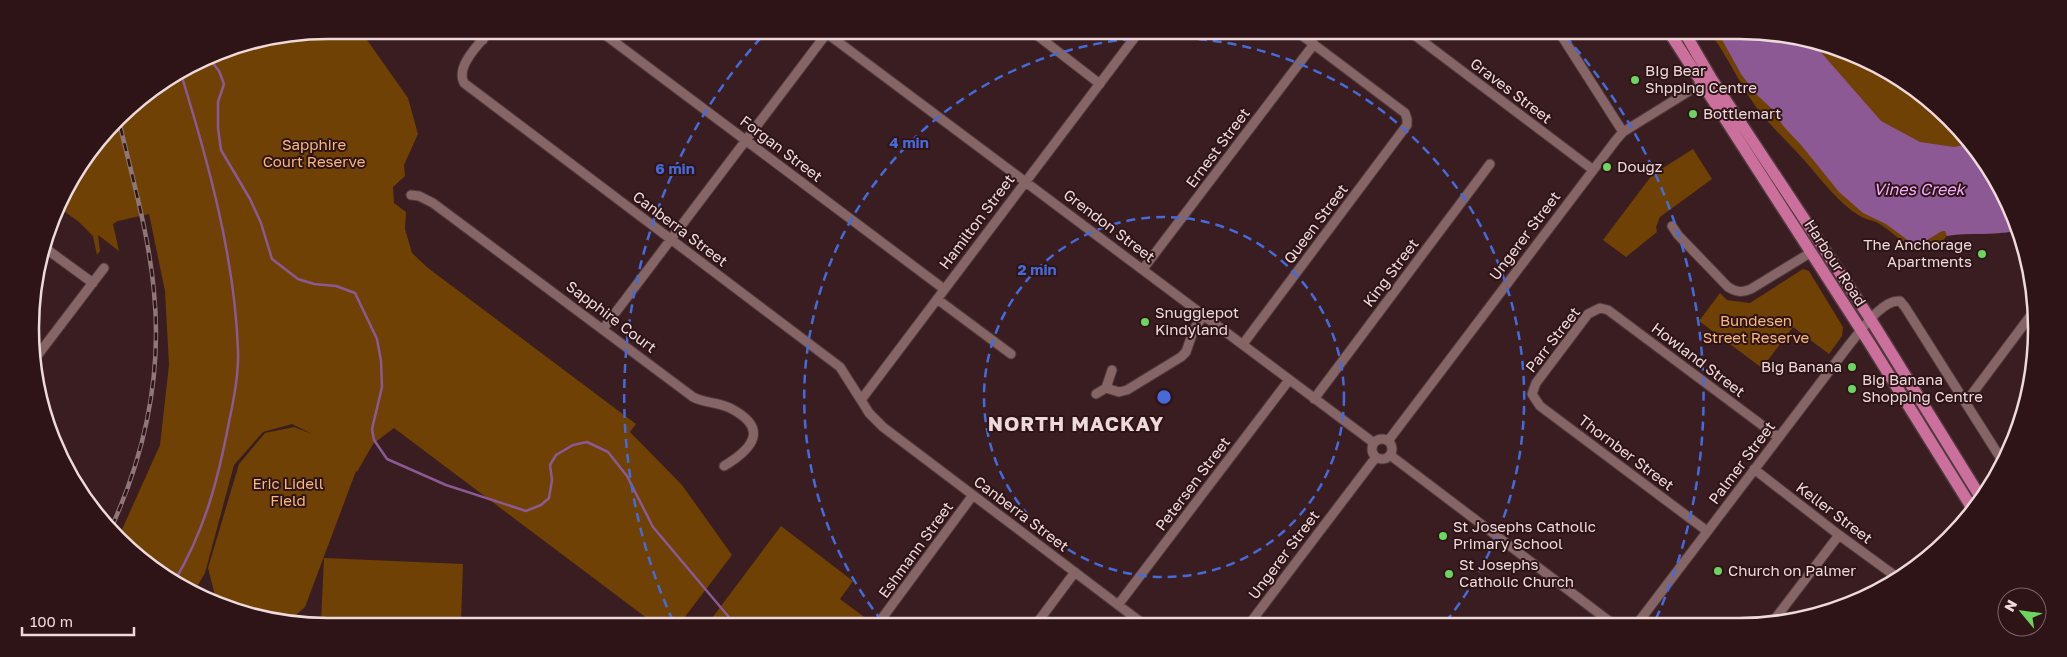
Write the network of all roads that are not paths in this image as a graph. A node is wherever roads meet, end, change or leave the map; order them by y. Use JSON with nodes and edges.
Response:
{"nodes":[{"id":1,"x":611,"y":39,"type":"edge"},
{"id":2,"x":821,"y":39,"type":"edge"},
{"id":3,"x":834,"y":39,"type":"edge"},
{"id":4,"x":1042,"y":39,"type":"edge"},
{"id":5,"x":1134,"y":39,"type":"edge"},
{"id":6,"x":1307,"y":39,"type":"edge"},
{"id":7,"x":1422,"y":39,"type":"edge"},
{"id":8,"x":1564,"y":39,"type":"edge"},
{"id":9,"x":1673,"y":39,"type":"edge"},
{"id":10,"x":1688,"y":39,"type":"edge"},
{"id":11,"x":483,"y":40,"type":"edge"},
{"id":12,"x":1314,"y":44,"type":"junction"},
{"id":13,"x":1712,"y":78,"type":"junction"},
{"id":14,"x":1100,"y":84,"type":"junction"},
{"id":15,"x":1701,"y":84,"type":"junction"},
{"id":16,"x":1623,"y":132,"type":"junction"},
{"id":17,"x":746,"y":139,"type":"junction"},
{"id":18,"x":1490,"y":164,"type":"dead end"},
{"id":19,"x":1592,"y":169,"type":"junction"},
{"id":20,"x":1026,"y":181,"type":"junction"},
{"id":21,"x":411,"y":195,"type":"dead end"},
{"id":22,"x":1672,"y":226,"type":"dead end"},
{"id":23,"x":670,"y":239,"type":"junction"},
{"id":24,"x":50,"y":251,"type":"edge"},
{"id":25,"x":1810,"y":252,"type":"junction"},
{"id":26,"x":104,"y":268,"type":"dead end"},
{"id":27,"x":1143,"y":269,"type":"junction"},
{"id":28,"x":92,"y":283,"type":"junction"},
{"id":29,"x":944,"y":289,"type":"junction"},
{"id":30,"x":937,"y":299,"type":"junction"},
{"id":31,"x":1600,"y":308,"type":"joint"},
{"id":32,"x":1204,"y":315,"type":"junction"},
{"id":33,"x":2028,"y":319,"type":"edge"},
{"id":34,"x":1870,"y":320,"type":"junction"},
{"id":35,"x":603,"y":329,"type":"junction"},
{"id":36,"x":1861,"y":331,"type":"junction"},
{"id":37,"x":1242,"y":344,"type":"junction"},
{"id":38,"x":39,"y":351,"type":"edge"},
{"id":39,"x":1011,"y":354,"type":"dead end"},
{"id":40,"x":1112,"y":370,"type":"dead end"},
{"id":41,"x":1289,"y":380,"type":"junction"},
{"id":42,"x":1106,"y":388,"type":"junction"},
{"id":43,"x":1096,"y":394,"type":"dead end"},
{"id":44,"x":1532,"y":394,"type":"joint"},
{"id":45,"x":1314,"y":399,"type":"junction"},
{"id":46,"x":861,"y":400,"type":"junction"},
{"id":47,"x":1966,"y":402,"type":"junction"},
{"id":48,"x":1778,"y":437,"type":"junction"},
{"id":49,"x":1388,"y":441,"type":"junction"},
{"id":50,"x":1374,"y":443,"type":"junction"},
{"id":51,"x":1390,"y":455,"type":"junction"},
{"id":52,"x":1999,"y":455,"type":"edge"},
{"id":53,"x":1376,"y":457,"type":"junction"},
{"id":54,"x":724,"y":466,"type":"dead end"},
{"id":55,"x":1754,"y":469,"type":"junction"},
{"id":56,"x":1977,"y":492,"type":"edge"},
{"id":57,"x":973,"y":495,"type":"junction"},
{"id":58,"x":1969,"y":503,"type":"edge"},
{"id":59,"x":1707,"y":531,"type":"junction"},
{"id":60,"x":1839,"y":535,"type":"junction"},
{"id":61,"x":1075,"y":572,"type":"junction"},
{"id":62,"x":1892,"y":573,"type":"edge"},
{"id":63,"x":1118,"y":605,"type":"junction"},
{"id":64,"x":1777,"y":616,"type":"edge"},
{"id":65,"x":883,"y":618,"type":"edge"},
{"id":66,"x":1041,"y":618,"type":"edge"},
{"id":67,"x":1135,"y":618,"type":"edge"},
{"id":68,"x":1254,"y":618,"type":"edge"},
{"id":69,"x":1605,"y":618,"type":"edge"},
{"id":70,"x":1642,"y":618,"type":"edge"}],
"edges":[{"from":1,"to":17,"type":"street","name":"Forgan Street"},
{"from":2,"to":17,"type":"street"},
{"from":3,"to":20,"type":"street","name":"Grendon Street"},
{"from":4,"to":14,"type":"street"},
{"from":5,"to":14,"type":"street","name":"Hamilton Street"},
{"from":6,"to":12,"type":"street"},
{"from":7,"to":19,"type":"street","name":"Graves Street"},
{"from":8,"to":16,"type":"street"},
{"from":9,"to":15,"type":"main road","name":"Harbour Road"},
{"from":10,"to":13,"type":"main road","name":"Harbour Road"},
{"from":11,"to":23,"type":"street","name":"Canberra Street"},
{"from":12,"to":27,"type":"street","name":"Ernest Street"},
{"from":12,"to":37,"type":"street","name":"Queen Street"},
{"from":13,"to":15,"type":"street","name":"Ungerer Street"},
{"from":13,"to":34,"type":"main road","name":"Harbour Road"},
{"from":14,"to":20,"type":"street","name":"Hamilton Street"},
{"from":15,"to":16,"type":"street","name":"Ungerer Street"},
{"from":15,"to":25,"type":"main road","name":"Harbour Road"},
{"from":16,"to":19,"type":"street","name":"Ungerer Street"},
{"from":17,"to":23,"type":"street"},
{"from":17,"to":29,"type":"street","name":"Forgan Street"},
{"from":18,"to":45,"type":"street","name":"King Street"},
{"from":19,"to":49,"type":"street","name":"Ungerer Street"},
{"from":20,"to":27,"type":"street","name":"Grendon Street"},
{"from":20,"to":29,"type":"street","name":"Hamilton Street"},
{"from":21,"to":35,"type":"street","name":"Sapphire Court"},
{"from":22,"to":25,"type":"street"},
{"from":23,"to":35,"type":"street"},
{"from":23,"to":46,"type":"street","name":"Canberra Street"},
{"from":24,"to":28,"type":"street"},
{"from":25,"to":36,"type":"main road","name":"Harbour Road"},
{"from":26,"to":28,"type":"street"},
{"from":27,"to":32,"type":"street","name":"Grendon Street"},
{"from":28,"to":38,"type":"street"},
{"from":29,"to":30,"type":"street","name":"Hamilton Street"},
{"from":30,"to":39,"type":"street"},
{"from":30,"to":46,"type":"street","name":"Hamilton Street"},
{"from":31,"to":44,"type":"street","name":"Parr Street"},
{"from":31,"to":48,"type":"street","name":"Howland Street"},
{"from":32,"to":37,"type":"street","name":"Grendon Street"},
{"from":32,"to":42,"type":"street"},
{"from":33,"to":47,"type":"street"},
{"from":34,"to":36,"type":"street","name":"Palmer Street"},
{"from":34,"to":47,"type":"street","name":"Palmer Street"},
{"from":34,"to":56,"type":"main road","name":"Harbour Road"},
{"from":35,"to":54,"type":"street","name":"Sapphire Court"},
{"from":36,"to":48,"type":"street","name":"Palmer Street"},
{"from":36,"to":58,"type":"main road","name":"Harbour Road"},
{"from":37,"to":41,"type":"street","name":"Grendon Street"},
{"from":40,"to":42,"type":"street"},
{"from":41,"to":45,"type":"street","name":"Grendon Street"},
{"from":41,"to":63,"type":"street","name":"Petersen Street"},
{"from":42,"to":43,"type":"street"},
{"from":44,"to":59,"type":"street","name":"Thornber Street"},
{"from":45,"to":50,"type":"street","name":"Grendon Street"},
{"from":46,"to":57,"type":"street","name":"Canberra Street"},
{"from":47,"to":52,"type":"street"},
{"from":48,"to":55,"type":"street","name":"Palmer Street"},
{"from":49,"to":50,"type":"street"},
{"from":49,"to":51,"type":"street"},
{"from":50,"to":53,"type":"street"},
{"from":51,"to":53,"type":"street"},
{"from":51,"to":69,"type":"street"},
{"from":53,"to":68,"type":"street","name":"Ungerer Street"},
{"from":55,"to":59,"type":"street","name":"Palmer Street"},
{"from":55,"to":60,"type":"street","name":"Keller Street"},
{"from":57,"to":61,"type":"street","name":"Canberra Street"},
{"from":57,"to":65,"type":"street","name":"Eshmann Street"},
{"from":59,"to":70,"type":"street","name":"Palmer Street"},
{"from":60,"to":62,"type":"street","name":"Keller Street"},
{"from":60,"to":64,"type":"street"},
{"from":61,"to":63,"type":"street","name":"Canberra Street"},
{"from":61,"to":66,"type":"street"},
{"from":63,"to":67,"type":"street","name":"Canberra Street"}]}
